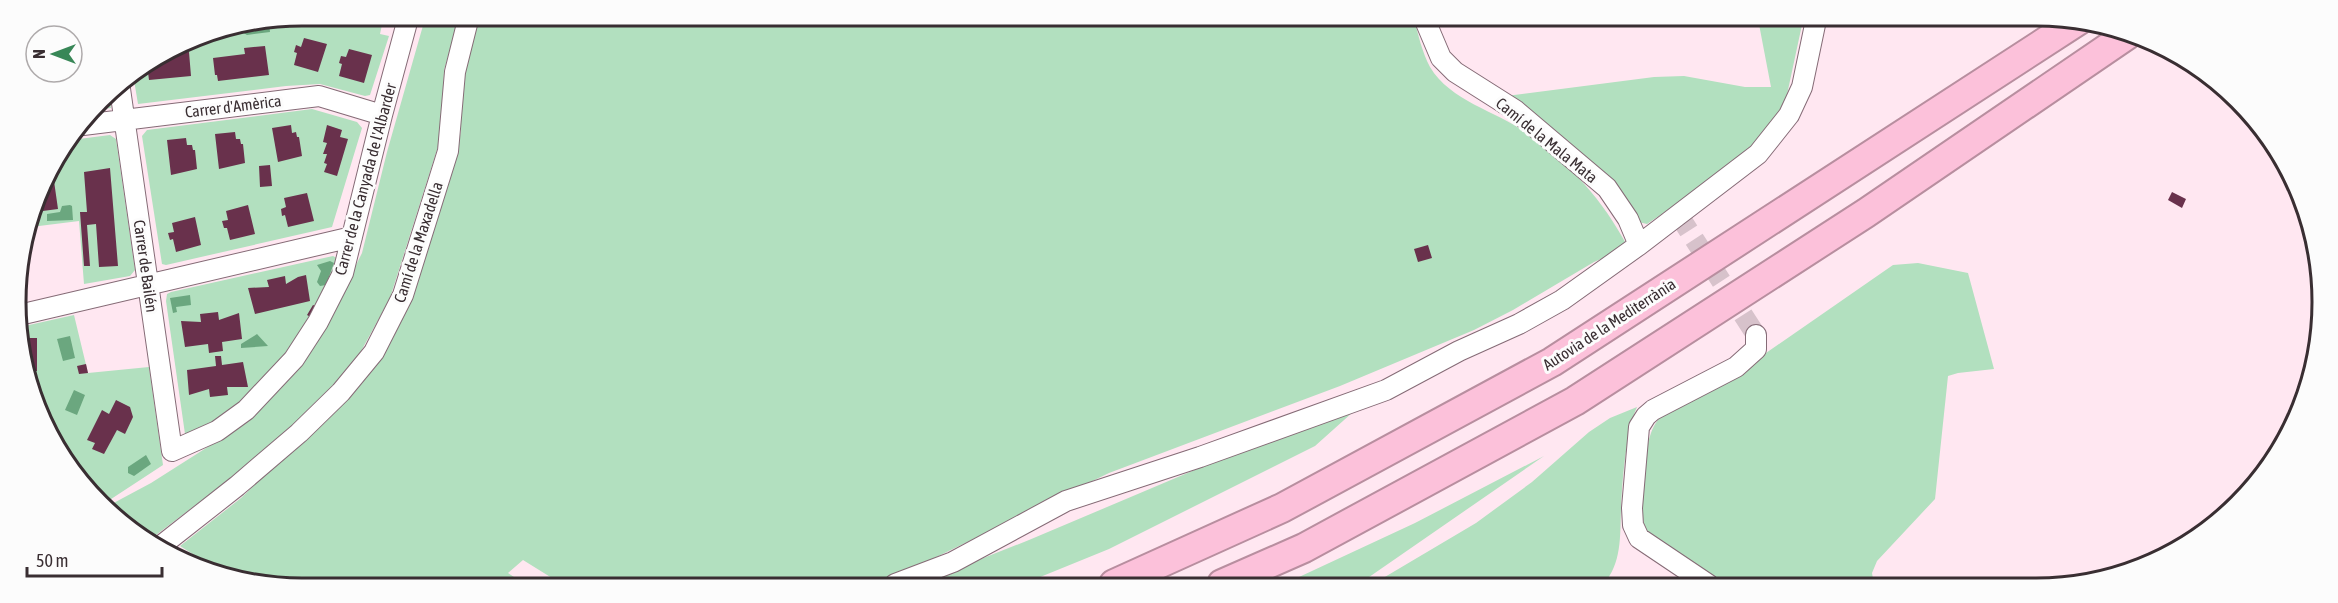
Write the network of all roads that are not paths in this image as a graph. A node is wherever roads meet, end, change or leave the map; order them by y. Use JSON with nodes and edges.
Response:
{"nodes":[{"id":1,"x":406,"y":26,"type":"edge"},
{"id":2,"x":466,"y":26,"type":"edge"},
{"id":3,"x":1427,"y":26,"type":"edge"},
{"id":4,"x":1815,"y":26,"type":"edge"},
{"id":5,"x":2068,"y":27,"type":"edge"},
{"id":6,"x":2121,"y":39,"type":"edge"},
{"id":7,"x":121,"y":93,"type":"edge"},
{"id":8,"x":382,"y":115,"type":"junction"},
{"id":9,"x":126,"y":119,"type":"junction"},
{"id":10,"x":91,"y":123,"type":"edge"},
{"id":11,"x":352,"y":237,"type":"junction"},
{"id":12,"x":1639,"y":245,"type":"junction"},
{"id":13,"x":149,"y":284,"type":"junction"},
{"id":14,"x":26,"y":313,"type":"edge"},
{"id":15,"x":1756,"y":335,"type":"dead end"},
{"id":16,"x":172,"y":451,"type":"joint"},
{"id":17,"x":166,"y":542,"type":"edge"},
{"id":18,"x":911,"y":578,"type":"edge"},
{"id":19,"x":1127,"y":578,"type":"edge"},
{"id":20,"x":1236,"y":578,"type":"edge"},
{"id":21,"x":1699,"y":578,"type":"edge"}],
"edges":[{"from":1,"to":8,"type":"street","name":"Carrer de la Canyada de l'Albarder"},
{"from":2,"to":17,"type":"street","name":"Camí de la Maxadella"},
{"from":3,"to":12,"type":"street","name":"Camí de la Mala Mata"},
{"from":4,"to":12,"type":"street"},
{"from":5,"to":19,"type":"highway","name":"Autovia de la Mediterrània"},
{"from":6,"to":20,"type":"highway"},
{"from":7,"to":9,"type":"street","name":"Carrer de Bailén"},
{"from":8,"to":9,"type":"street","name":"Carrer d'Amèrica"},
{"from":8,"to":11,"type":"street","name":"Carrer de la Canyada de l'Albarder"},
{"from":9,"to":10,"type":"street","name":"Carrer d'Amèrica"},
{"from":9,"to":13,"type":"street","name":"Carrer de Bailén"},
{"from":11,"to":13,"type":"street"},
{"from":11,"to":16,"type":"street","name":"Carrer de la Canyada de l'Albarder"},
{"from":12,"to":18,"type":"street"},
{"from":13,"to":14,"type":"street"},
{"from":13,"to":16,"type":"street","name":"Carrer de Bailén"},
{"from":15,"to":21,"type":"street"}]}
